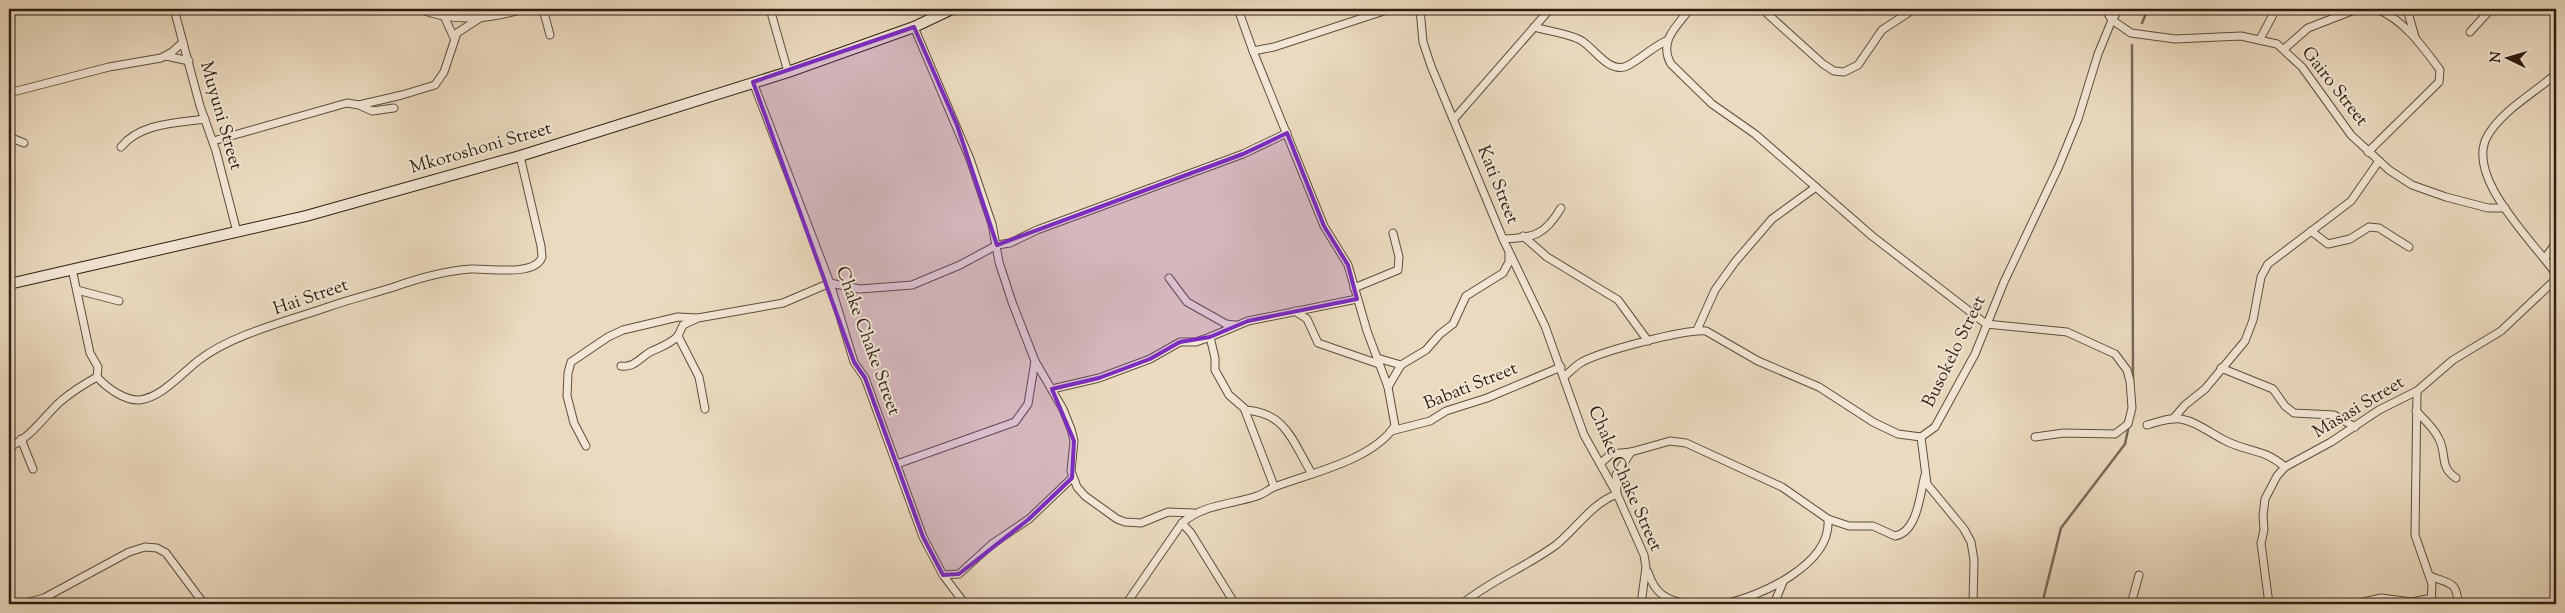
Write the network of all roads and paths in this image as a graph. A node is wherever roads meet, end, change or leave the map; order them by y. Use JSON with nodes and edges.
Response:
{"nodes":[{"id":1,"x":174,"y":9,"type":"edge"},
{"id":2,"x":420,"y":9,"type":"edge"},
{"id":3,"x":523,"y":9,"type":"edge"},
{"id":4,"x":544,"y":9,"type":"edge"},
{"id":5,"x":770,"y":9,"type":"edge"},
{"id":6,"x":952,"y":9,"type":"edge"},
{"id":7,"x":1238,"y":9,"type":"edge"},
{"id":8,"x":1390,"y":9,"type":"edge"},
{"id":9,"x":1420,"y":9,"type":"edge"},
{"id":10,"x":1550,"y":9,"type":"edge"},
{"id":11,"x":1690,"y":9,"type":"edge"},
{"id":12,"x":1762,"y":9,"type":"edge"},
{"id":13,"x":1914,"y":9,"type":"edge"},
{"id":14,"x":2106,"y":9,"type":"edge"},
{"id":15,"x":2119,"y":9,"type":"edge"},
{"id":16,"x":2276,"y":9,"type":"edge"},
{"id":17,"x":2357,"y":9,"type":"edge"},
{"id":18,"x":2377,"y":9,"type":"edge"},
{"id":19,"x":2407,"y":9,"type":"edge"},
{"id":20,"x":2492,"y":9,"type":"edge"},
{"id":21,"x":444,"y":16,"type":"junction"},
{"id":22,"x":480,"y":18,"type":"junction"},
{"id":23,"x":2112,"y":20,"type":"junction"},
{"id":24,"x":914,"y":27,"type":"junction"},
{"id":25,"x":1534,"y":27,"type":"junction"},
{"id":26,"x":2470,"y":32,"type":"dead end"},
{"id":27,"x":550,"y":34,"type":"dead end"},
{"id":28,"x":454,"y":38,"type":"junction"},
{"id":29,"x":2260,"y":39,"type":"junction"},
{"id":30,"x":2416,"y":39,"type":"junction"},
{"id":31,"x":183,"y":42,"type":"junction"},
{"id":32,"x":1666,"y":42,"type":"junction"},
{"id":33,"x":2284,"y":49,"type":"junction"},
{"id":34,"x":1253,"y":51,"type":"junction"},
{"id":35,"x":166,"y":56,"type":"junction"},
{"id":36,"x":188,"y":61,"type":"junction"},
{"id":37,"x":788,"y":72,"type":"junction"},
{"id":38,"x":2556,"y":74,"type":"edge"},
{"id":39,"x":753,"y":82,"type":"junction"},
{"id":40,"x":9,"y":92,"type":"edge"},
{"id":41,"x":359,"y":105,"type":"junction"},
{"id":42,"x":394,"y":108,"type":"dead end"},
{"id":43,"x":205,"y":119,"type":"junction"},
{"id":44,"x":1454,"y":119,"type":"junction"},
{"id":45,"x":1287,"y":133,"type":"junction"},
{"id":46,"x":9,"y":136,"type":"edge"},
{"id":47,"x":213,"y":141,"type":"junction"},
{"id":48,"x":24,"y":143,"type":"dead end"},
{"id":49,"x":121,"y":147,"type":"dead end"},
{"id":50,"x":2368,"y":152,"type":"junction"},
{"id":51,"x":520,"y":156,"type":"junction"},
{"id":52,"x":2379,"y":161,"type":"junction"},
{"id":53,"x":1816,"y":187,"type":"junction"},
{"id":54,"x":1561,"y":208,"type":"dead end"},
{"id":55,"x":2505,"y":208,"type":"junction"},
{"id":56,"x":2311,"y":231,"type":"junction"},
{"id":57,"x":237,"y":232,"type":"junction"},
{"id":58,"x":1393,"y":232,"type":"dead end"},
{"id":59,"x":1523,"y":236,"type":"junction"},
{"id":60,"x":1503,"y":240,"type":"junction"},
{"id":61,"x":2556,"y":243,"type":"edge"},
{"id":62,"x":997,"y":245,"type":"junction"},
{"id":63,"x":2409,"y":247,"type":"dead end"},
{"id":64,"x":1509,"y":251,"type":"junction"},
{"id":65,"x":2545,"y":258,"type":"junction"},
{"id":66,"x":72,"y":269,"type":"junction"},
{"id":67,"x":2556,"y":274,"type":"edge"},
{"id":68,"x":1168,"y":278,"type":"dead end"},
{"id":69,"x":2556,"y":279,"type":"edge"},
{"id":70,"x":830,"y":283,"type":"junction"},
{"id":71,"x":9,"y":284,"type":"edge"},
{"id":72,"x":1354,"y":288,"type":"junction"},
{"id":73,"x":77,"y":290,"type":"junction"},
{"id":74,"x":1357,"y":299,"type":"junction"},
{"id":75,"x":119,"y":301,"type":"dead end"},
{"id":76,"x":1295,"y":311,"type":"junction"},
{"id":77,"x":698,"y":318,"type":"junction"},
{"id":78,"x":1986,"y":324,"type":"junction"},
{"id":79,"x":1238,"y":325,"type":"junction"},
{"id":80,"x":1697,"y":330,"type":"junction"},
{"id":81,"x":678,"y":336,"type":"junction"},
{"id":82,"x":1210,"y":337,"type":"junction"},
{"id":83,"x":1648,"y":341,"type":"junction"},
{"id":84,"x":1035,"y":361,"type":"junction"},
{"id":85,"x":1378,"y":361,"type":"junction"},
{"id":86,"x":1401,"y":364,"type":"junction"},
{"id":87,"x":621,"y":366,"type":"dead end"},
{"id":88,"x":1561,"y":367,"type":"junction"},
{"id":89,"x":2221,"y":368,"type":"junction"},
{"id":90,"x":97,"y":377,"type":"junction"},
{"id":91,"x":1564,"y":377,"type":"junction"},
{"id":92,"x":1388,"y":387,"type":"junction"},
{"id":93,"x":1052,"y":389,"type":"junction"},
{"id":94,"x":2417,"y":391,"type":"junction"},
{"id":95,"x":705,"y":409,"type":"dead end"},
{"id":96,"x":1245,"y":410,"type":"junction"},
{"id":97,"x":2416,"y":411,"type":"junction"},
{"id":98,"x":2173,"y":419,"type":"junction"},
{"id":99,"x":2147,"y":424,"type":"dead end"},
{"id":100,"x":2355,"y":427,"type":"junction"},
{"id":101,"x":1391,"y":431,"type":"junction"},
{"id":102,"x":1921,"y":437,"type":"junction"},
{"id":103,"x":2035,"y":437,"type":"dead end"},
{"id":104,"x":21,"y":439,"type":"junction"},
{"id":105,"x":586,"y":446,"type":"dead end"},
{"id":106,"x":9,"y":449,"type":"edge"},
{"id":107,"x":1630,"y":452,"type":"junction"},
{"id":108,"x":1601,"y":462,"type":"junction"},
{"id":109,"x":897,"y":464,"type":"junction"},
{"id":110,"x":2286,"y":467,"type":"junction"},
{"id":111,"x":33,"y":469,"type":"dead end"},
{"id":112,"x":1312,"y":474,"type":"junction"},
{"id":113,"x":1925,"y":475,"type":"junction"},
{"id":114,"x":1072,"y":478,"type":"junction"},
{"id":115,"x":2456,"y":478,"type":"dead end"},
{"id":116,"x":1274,"y":486,"type":"junction"},
{"id":117,"x":1617,"y":494,"type":"junction"},
{"id":118,"x":1194,"y":513,"type":"junction"},
{"id":119,"x":1828,"y":519,"type":"junction"},
{"id":120,"x":1182,"y":523,"type":"junction"},
{"id":121,"x":1646,"y":567,"type":"junction"},
{"id":122,"x":943,"y":575,"type":"junction"},
{"id":123,"x":2139,"y":575,"type":"dead end"},
{"id":124,"x":2430,"y":576,"type":"junction"},
{"id":125,"x":1783,"y":582,"type":"junction"},
{"id":126,"x":2431,"y":601,"type":"edge"},
{"id":127,"x":22,"y":604,"type":"edge"},
{"id":128,"x":204,"y":604,"type":"edge"},
{"id":129,"x":965,"y":604,"type":"edge"},
{"id":130,"x":1126,"y":604,"type":"edge"},
{"id":131,"x":1235,"y":604,"type":"edge"},
{"id":132,"x":1462,"y":604,"type":"edge"},
{"id":133,"x":1641,"y":604,"type":"edge"},
{"id":134,"x":1688,"y":604,"type":"edge"},
{"id":135,"x":1723,"y":604,"type":"edge"},
{"id":136,"x":1774,"y":604,"type":"edge"},
{"id":137,"x":1973,"y":604,"type":"edge"},
{"id":138,"x":2131,"y":604,"type":"edge"},
{"id":139,"x":2269,"y":604,"type":"edge"},
{"id":140,"x":2354,"y":604,"type":"edge"},
{"id":141,"x":2458,"y":604,"type":"edge"}],
"edges":[{"from":1,"to":31,"type":"street","name":"Muyuni Street"},
{"from":2,"to":21,"type":"street"},
{"from":3,"to":22,"type":"street"},
{"from":4,"to":27,"type":"street"},
{"from":5,"to":37,"type":"street"},
{"from":6,"to":24,"type":"street","name":"Mkoroshoni Street"},
{"from":7,"to":34,"type":"street"},
{"from":8,"to":34,"type":"street"},
{"from":9,"to":44,"type":"street","name":"Kati Street"},
{"from":10,"to":25,"type":"street"},
{"from":11,"to":32,"type":"street"},
{"from":12,"to":13,"type":"street"},
{"from":14,"to":23,"type":"street","name":"Gairo Street"},
{"from":15,"to":23,"type":"street","name":"Busokelo Street"},
{"from":16,"to":29,"type":"street"},
{"from":17,"to":33,"type":"street"},
{"from":18,"to":30,"type":"street"},
{"from":19,"to":30,"type":"street"},
{"from":20,"to":26,"type":"street"},
{"from":21,"to":22,"type":"street"},
{"from":21,"to":28,"type":"street"},
{"from":22,"to":28,"type":"street"},
{"from":23,"to":29,"type":"street","name":"Gairo Street"},
{"from":23,"to":78,"type":"street","name":"Busokelo Street"},
{"from":24,"to":37,"type":"street","name":"Mkoroshoni Street"},
{"from":24,"to":62,"type":"street"},
{"from":25,"to":32,"type":"street"},
{"from":25,"to":44,"type":"street"},
{"from":28,"to":41,"type":"street"},
{"from":29,"to":33,"type":"street","name":"Gairo Street"},
{"from":30,"to":50,"type":"street"},
{"from":31,"to":35,"type":"street"},
{"from":31,"to":36,"type":"street","name":"Muyuni Street"},
{"from":32,"to":53,"type":"street"},
{"from":33,"to":50,"type":"street","name":"Gairo Street"},
{"from":34,"to":45,"type":"street"},
{"from":35,"to":36,"type":"street"},
{"from":35,"to":40,"type":"street"},
{"from":36,"to":43,"type":"street","name":"Muyuni Street"},
{"from":37,"to":39,"type":"street","name":"Mkoroshoni Street"},
{"from":38,"to":55,"type":"street"},
{"from":39,"to":51,"type":"street","name":"Mkoroshoni Street"},
{"from":39,"to":70,"type":"street","name":"Chake Chake Street"},
{"from":41,"to":42,"type":"street"},
{"from":41,"to":47,"type":"street"},
{"from":43,"to":47,"type":"street","name":"Muyuni Street"},
{"from":43,"to":49,"type":"street"},
{"from":44,"to":60,"type":"street","name":"Kati Street"},
{"from":45,"to":62,"type":"street"},
{"from":45,"to":72,"type":"street"},
{"from":46,"to":48,"type":"street"},
{"from":47,"to":57,"type":"street","name":"Muyuni Street"},
{"from":50,"to":52,"type":"street","name":"Gairo Street"},
{"from":51,"to":57,"type":"street","name":"Mkoroshoni Street"},
{"from":51,"to":90,"type":"street","name":"Hai Street"},
{"from":52,"to":55,"type":"street","name":"Gairo Street"},
{"from":52,"to":56,"type":"street"},
{"from":53,"to":78,"type":"street"},
{"from":53,"to":80,"type":"street"},
{"from":54,"to":59,"type":"street"},
{"from":55,"to":65,"type":"street"},
{"from":56,"to":63,"type":"street"},
{"from":56,"to":89,"type":"street"},
{"from":57,"to":66,"type":"street","name":"Mkoroshoni Street"},
{"from":58,"to":72,"type":"street"},
{"from":59,"to":60,"type":"street"},
{"from":59,"to":83,"type":"street"},
{"from":60,"to":64,"type":"street","name":"Kati Street"},
{"from":61,"to":65,"type":"street"},
{"from":62,"to":70,"type":"street"},
{"from":62,"to":84,"type":"street"},
{"from":64,"to":86,"type":"street"},
{"from":64,"to":88,"type":"street","name":"Kati Street"},
{"from":65,"to":67,"type":"street"},
{"from":66,"to":71,"type":"street","name":"Mkoroshoni Street"},
{"from":66,"to":73,"type":"street"},
{"from":68,"to":79,"type":"street"},
{"from":69,"to":94,"type":"street","name":"Masasi Street"},
{"from":70,"to":77,"type":"street"},
{"from":70,"to":109,"type":"street","name":"Chake Chake Street"},
{"from":72,"to":74,"type":"street"},
{"from":73,"to":75,"type":"street"},
{"from":73,"to":90,"type":"street"},
{"from":74,"to":76,"type":"street"},
{"from":74,"to":85,"type":"street"},
{"from":76,"to":79,"type":"street"},
{"from":76,"to":85,"type":"street"},
{"from":77,"to":81,"type":"street"},
{"from":77,"to":105,"type":"street"},
{"from":78,"to":102,"type":"street","name":"Busokelo Street"},
{"from":78,"to":103,"type":"street"},
{"from":79,"to":82,"type":"street"},
{"from":80,"to":83,"type":"street"},
{"from":80,"to":102,"type":"street"},
{"from":81,"to":87,"type":"street"},
{"from":81,"to":95,"type":"street"},
{"from":82,"to":93,"type":"street"},
{"from":82,"to":96,"type":"street"},
{"from":83,"to":91,"type":"street"},
{"from":84,"to":93,"type":"street"},
{"from":84,"to":109,"type":"street"},
{"from":85,"to":86,"type":"street"},
{"from":85,"to":92,"type":"street"},
{"from":86,"to":92,"type":"street"},
{"from":88,"to":91,"type":"street","name":"Chake Chake Street"},
{"from":88,"to":101,"type":"street","name":"Babati Street"},
{"from":89,"to":98,"type":"street"},
{"from":89,"to":100,"type":"street"},
{"from":90,"to":104,"type":"street"},
{"from":91,"to":108,"type":"street","name":"Chake Chake Street"},
{"from":92,"to":101,"type":"street"},
{"from":93,"to":114,"type":"street"},
{"from":94,"to":97,"type":"street"},
{"from":94,"to":100,"type":"street","name":"Masasi Street"},
{"from":96,"to":112,"type":"street"},
{"from":96,"to":116,"type":"street"},
{"from":97,"to":115,"type":"street"},
{"from":97,"to":124,"type":"street"},
{"from":98,"to":99,"type":"street"},
{"from":98,"to":110,"type":"street"},
{"from":100,"to":110,"type":"street","name":"Masasi Street"},
{"from":101,"to":112,"type":"street"},
{"from":102,"to":113,"type":"street"},
{"from":104,"to":106,"type":"street"},
{"from":104,"to":111,"type":"street"},
{"from":107,"to":108,"type":"street"},
{"from":107,"to":117,"type":"street"},
{"from":107,"to":119,"type":"street"},
{"from":108,"to":117,"type":"street","name":"Chake Chake Street"},
{"from":109,"to":122,"type":"street","name":"Chake Chake Street"},
{"from":110,"to":139,"type":"street","name":"Masasi Street"},
{"from":112,"to":116,"type":"street"},
{"from":113,"to":119,"type":"street"},
{"from":113,"to":137,"type":"street"},
{"from":114,"to":118,"type":"street"},
{"from":114,"to":122,"type":"street"},
{"from":116,"to":118,"type":"street"},
{"from":117,"to":121,"type":"street","name":"Chake Chake Street"},
{"from":117,"to":132,"type":"street"},
{"from":118,"to":120,"type":"street"},
{"from":119,"to":125,"type":"street"},
{"from":120,"to":130,"type":"street"},
{"from":120,"to":131,"type":"street"},
{"from":121,"to":133,"type":"street","name":"Chake Chake Street"},
{"from":121,"to":134,"type":"street"},
{"from":122,"to":129,"type":"street","name":"Chake Chake Street"},
{"from":123,"to":138,"type":"street"},
{"from":124,"to":126,"type":"street"},
{"from":124,"to":141,"type":"street"},
{"from":125,"to":135,"type":"street"},
{"from":125,"to":136,"type":"street"},
{"from":126,"to":140,"type":"street"},
{"from":127,"to":128,"type":"street"}]}
